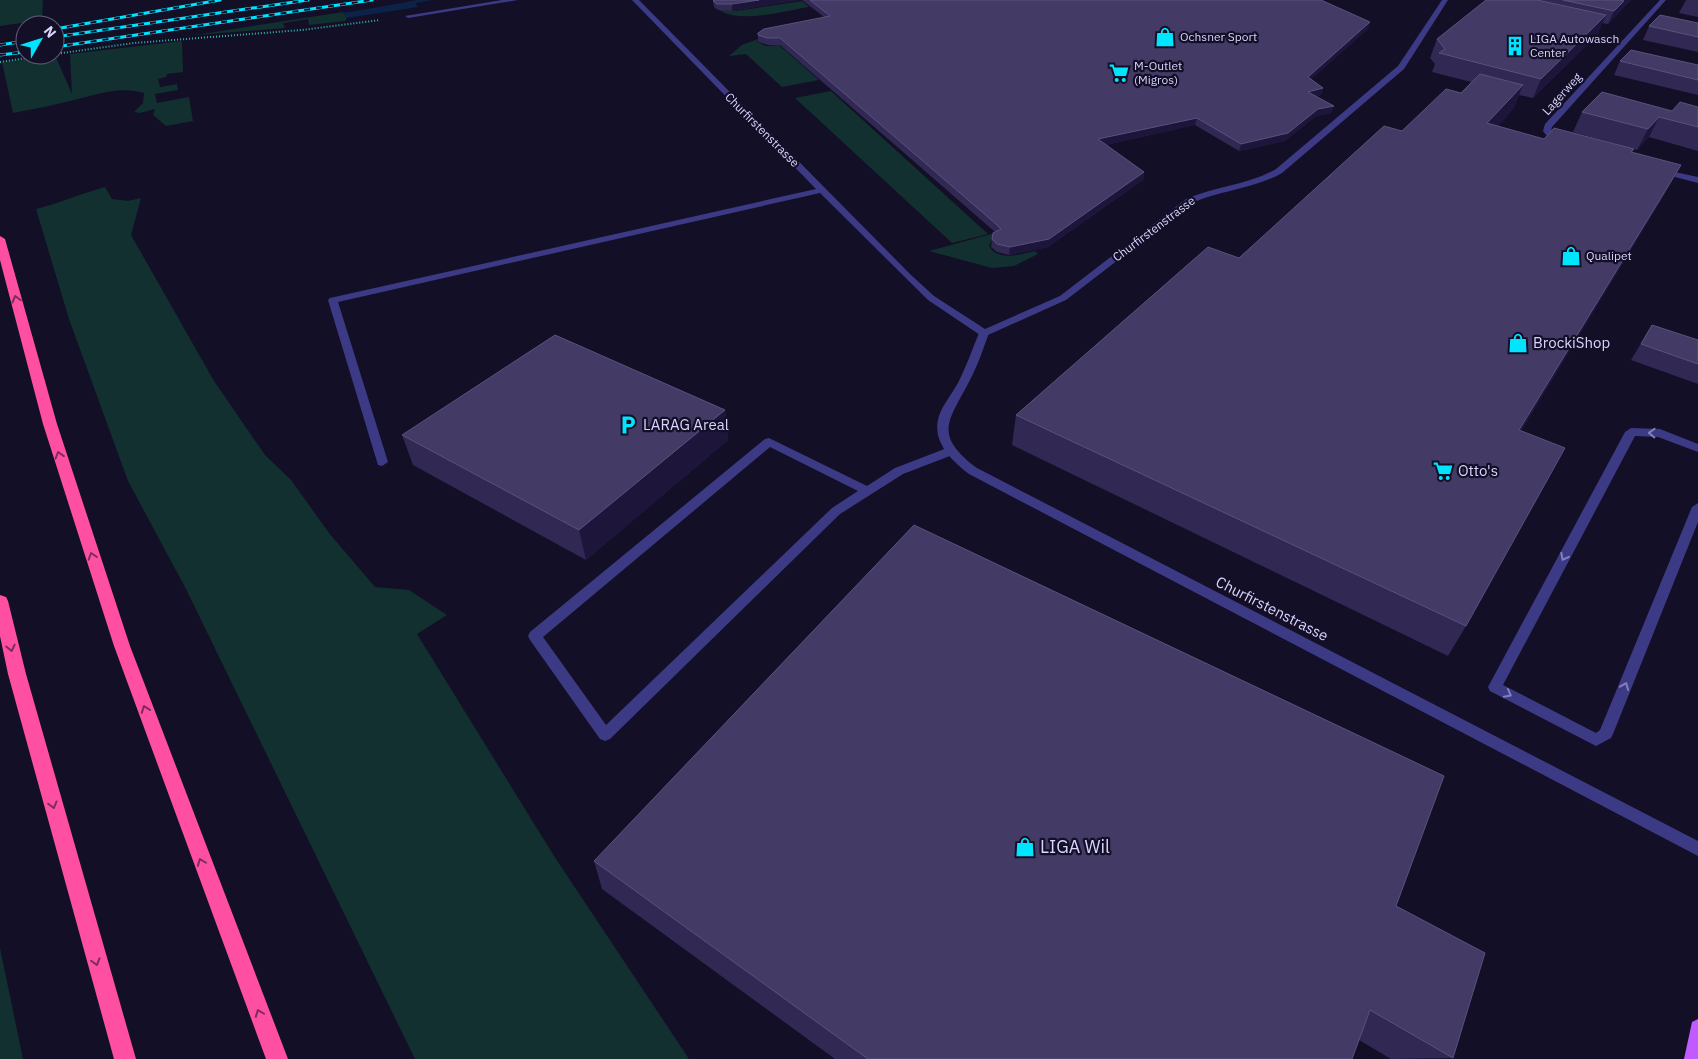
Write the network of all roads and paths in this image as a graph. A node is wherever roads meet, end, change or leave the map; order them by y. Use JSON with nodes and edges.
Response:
{"nodes":[{"id":1,"x":515,"y":0,"type":"edge"},
{"id":2,"x":635,"y":0,"type":"edge"},
{"id":3,"x":1445,"y":0,"type":"edge"},
{"id":4,"x":1663,"y":0,"type":"edge"},
{"id":5,"x":408,"y":16,"type":"joint"},
{"id":6,"x":65,"y":53,"type":"edge"},
{"id":7,"x":15,"y":60,"type":"edge"},
{"id":8,"x":0,"y":62,"type":"edge"},
{"id":9,"x":1568,"y":145,"type":"edge"},
{"id":10,"x":1651,"y":167,"type":"edge"},
{"id":11,"x":1698,"y":180,"type":"edge"},
{"id":12,"x":822,"y":190,"type":"junction"},
{"id":13,"x":0,"y":239,"type":"edge"},
{"id":14,"x":984,"y":333,"type":"junction"},
{"id":15,"x":1698,"y":448,"type":"edge"},
{"id":16,"x":951,"y":451,"type":"junction"},
{"id":17,"x":382,"y":462,"type":"dead end"},
{"id":18,"x":868,"y":491,"type":"junction"},
{"id":19,"x":1698,"y":507,"type":"edge"},
{"id":20,"x":0,"y":601,"type":"edge"},
{"id":21,"x":1698,"y":849,"type":"edge"},
{"id":22,"x":1698,"y":1028,"type":"edge"},
{"id":23,"x":124,"y":1059,"type":"edge"},
{"id":24,"x":277,"y":1059,"type":"edge"},
{"id":25,"x":1693,"y":1059,"type":"edge"}],
"edges":[{"from":1,"to":5,"type":"street"},
{"from":2,"to":12,"type":"street","name":"Churfirstenstrasse"},
{"from":3,"to":14,"type":"street","name":"Churfirstenstrasse"},
{"from":4,"to":9,"type":"street","name":"Lagerweg"},
{"from":5,"to":6,"type":"path"},
{"from":7,"to":8,"type":"path"},
{"from":10,"to":11,"type":"street"},
{"from":12,"to":14,"type":"street","name":"Churfirstenstrasse"},
{"from":12,"to":17,"type":"street"},
{"from":24,"to":13,"type":"highway","one_way":true},
{"from":14,"to":16,"type":"street","name":"Churfirstenstrasse"},
{"from":15,"to":19,"type":"street","one_way":true},
{"from":16,"to":18,"type":"street"},
{"from":16,"to":21,"type":"street","name":"Churfirstenstrasse"},
{"from":18,"to":18,"type":"street"},
{"from":20,"to":23,"type":"highway","one_way":true},
{"from":22,"to":25,"type":"main road"}]}
